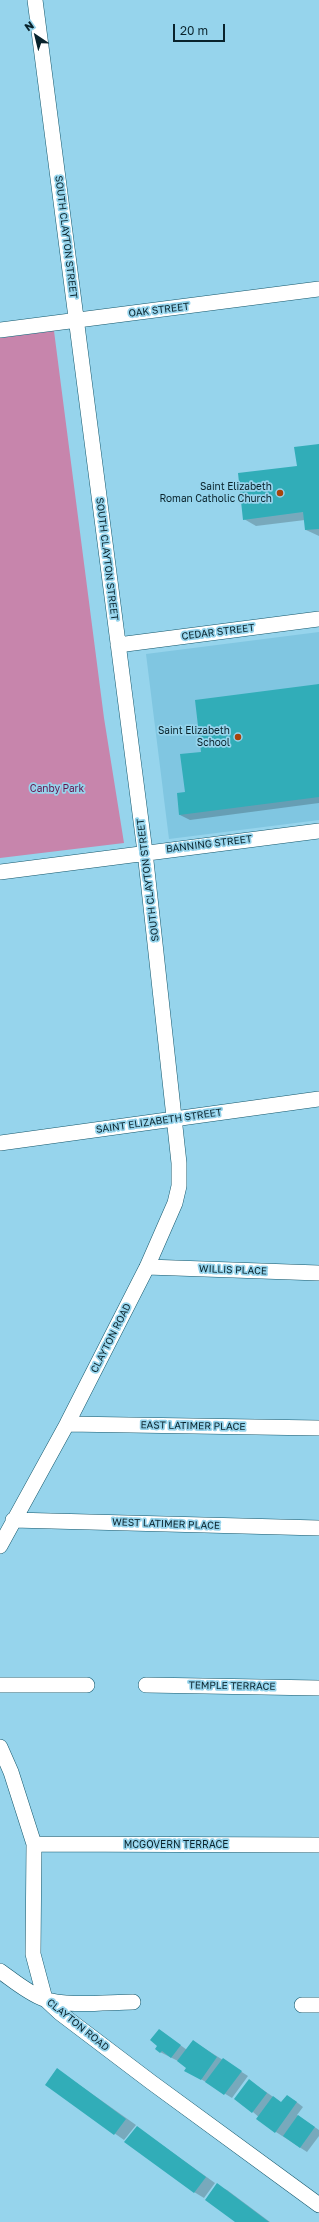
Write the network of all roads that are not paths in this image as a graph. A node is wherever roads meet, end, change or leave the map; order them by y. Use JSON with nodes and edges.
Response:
{"nodes":[{"id":1,"x":35,"y":0,"type":"edge"},
{"id":2,"x":319,"y":289,"type":"edge"},
{"id":3,"x":76,"y":320,"type":"junction"},
{"id":4,"x":0,"y":330,"type":"edge"},
{"id":5,"x":319,"y":619,"type":"edge"},
{"id":6,"x":118,"y":644,"type":"junction"},
{"id":7,"x":319,"y":831,"type":"edge"},
{"id":8,"x":145,"y":852,"type":"junction"},
{"id":9,"x":2,"y":871,"type":"edge"},
{"id":10,"x":319,"y":1099,"type":"edge"},
{"id":11,"x":176,"y":1118,"type":"junction"},
{"id":12,"x":0,"y":1143,"type":"edge"},
{"id":13,"x":147,"y":1267,"type":"junction"},
{"id":14,"x":319,"y":1273,"type":"edge"},
{"id":15,"x":67,"y":1424,"type":"junction"},
{"id":16,"x":319,"y":1428,"type":"edge"},
{"id":17,"x":13,"y":1520,"type":"junction"},
{"id":18,"x":319,"y":1528,"type":"edge"},
{"id":19,"x":0,"y":1546,"type":"edge"},
{"id":20,"x":87,"y":1685,"type":"dead end"},
{"id":21,"x":146,"y":1685,"type":"dead end"},
{"id":22,"x":0,"y":1686,"type":"edge"},
{"id":23,"x":319,"y":1688,"type":"edge"},
{"id":24,"x":0,"y":1747,"type":"edge"},
{"id":25,"x":34,"y":1844,"type":"junction"},
{"id":26,"x":319,"y":1845,"type":"edge"},
{"id":27,"x":0,"y":1971,"type":"edge"},
{"id":28,"x":45,"y":1999,"type":"junction"},
{"id":29,"x":133,"y":2002,"type":"dead end"},
{"id":30,"x":302,"y":2005,"type":"dead end"},
{"id":31,"x":319,"y":2005,"type":"edge"},
{"id":32,"x":319,"y":2205,"type":"edge"}],
"edges":[{"from":1,"to":3,"type":"street","name":"SOUTH CLAYTON STREET"},
{"from":2,"to":3,"type":"street","name":"OAK STREET"},
{"from":3,"to":4,"type":"street","name":"OAK STREET"},
{"from":3,"to":6,"type":"street","name":"SOUTH CLAYTON STREET"},
{"from":5,"to":6,"type":"street","name":"CEDAR STREET"},
{"from":6,"to":8,"type":"street","name":"SOUTH CLAYTON STREET"},
{"from":7,"to":8,"type":"street","name":"BANNING STREET"},
{"from":8,"to":9,"type":"street","name":"BANNING STREET"},
{"from":8,"to":11,"type":"street","name":"SOUTH CLAYTON STREET"},
{"from":10,"to":11,"type":"street","name":"SAINT ELIZABETH STREET"},
{"from":11,"to":12,"type":"street","name":"SAINT ELIZABETH STREET"},
{"from":11,"to":13,"type":"street","name":"CLAYTON ROAD"},
{"from":13,"to":14,"type":"street","name":"WILLIS PLACE"},
{"from":13,"to":15,"type":"street","name":"CLAYTON ROAD"},
{"from":15,"to":16,"type":"street","name":"EAST LATIMER PLACE"},
{"from":15,"to":17,"type":"street","name":"CLAYTON ROAD"},
{"from":17,"to":18,"type":"street","name":"WEST LATIMER PLACE"},
{"from":17,"to":19,"type":"street","name":"CLAYTON ROAD"},
{"from":20,"to":22,"type":"street"},
{"from":21,"to":23,"type":"street","name":"TEMPLE TERRACE"},
{"from":24,"to":25,"type":"street","name":"CLAYTON ROAD"},
{"from":25,"to":26,"type":"street","name":"MCGOVERN TERRACE"},
{"from":25,"to":28,"type":"street","name":"CLAYTON ROAD"},
{"from":27,"to":28,"type":"street"},
{"from":28,"to":29,"type":"street"},
{"from":28,"to":32,"type":"street","name":"CLAYTON ROAD"},
{"from":30,"to":31,"type":"street"}]}
